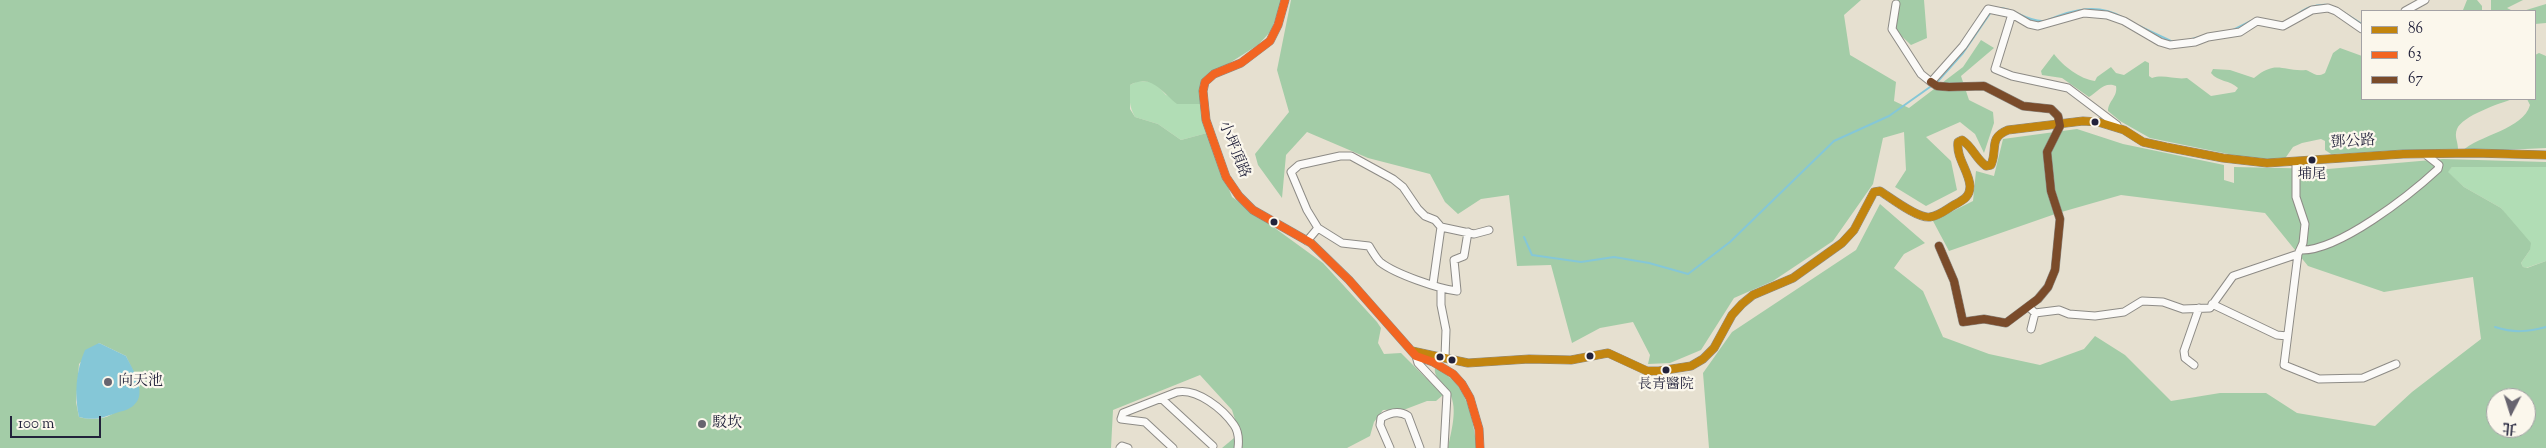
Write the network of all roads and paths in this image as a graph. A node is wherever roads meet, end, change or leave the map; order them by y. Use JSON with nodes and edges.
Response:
{"nodes":[{"id":1,"x":1285,"y":0,"type":"edge"},
{"id":2,"x":2425,"y":0,"type":"edge"},
{"id":3,"x":1896,"y":4,"type":"dead end"},
{"id":4,"x":2407,"y":10,"type":"edge"},
{"id":5,"x":2012,"y":14,"type":"junction"},
{"id":6,"x":2361,"y":28,"type":"edge"},
{"id":7,"x":1931,"y":82,"type":"junction"},
{"id":8,"x":2060,"y":126,"type":"junction"},
{"id":9,"x":2124,"y":130,"type":"junction"},
{"id":10,"x":2425,"y":154,"type":"junction"},
{"id":11,"x":2546,"y":155,"type":"edge"},
{"id":12,"x":2296,"y":162,"type":"junction"},
{"id":13,"x":1441,"y":227,"type":"junction"},
{"id":14,"x":1318,"y":228,"type":"junction"},
{"id":15,"x":1489,"y":230,"type":"dead end"},
{"id":16,"x":1468,"y":232,"type":"junction"},
{"id":17,"x":1307,"y":241,"type":"junction"},
{"id":18,"x":1939,"y":246,"type":"dead end"},
{"id":19,"x":2299,"y":252,"type":"junction"},
{"id":20,"x":1432,"y":284,"type":"junction"},
{"id":21,"x":1441,"y":290,"type":"junction"},
{"id":22,"x":2038,"y":299,"type":"junction"},
{"id":23,"x":2212,"y":304,"type":"junction"},
{"id":24,"x":2029,"y":307,"type":"junction"},
{"id":25,"x":2198,"y":308,"type":"junction"},
{"id":26,"x":2045,"y":312,"type":"junction"},
{"id":27,"x":2035,"y":313,"type":"junction"},
{"id":28,"x":2031,"y":329,"type":"dead end"},
{"id":29,"x":2287,"y":336,"type":"junction"},
{"id":30,"x":1414,"y":354,"type":"junction"},
{"id":31,"x":1445,"y":358,"type":"junction"},
{"id":32,"x":2396,"y":364,"type":"dead end"},
{"id":33,"x":2194,"y":365,"type":"dead end"},
{"id":34,"x":1162,"y":399,"type":"junction"},
{"id":35,"x":1213,"y":446,"type":"dead end"},
{"id":36,"x":1120,"y":448,"type":"edge"},
{"id":37,"x":1128,"y":448,"type":"edge"},
{"id":38,"x":1173,"y":448,"type":"edge"},
{"id":39,"x":1238,"y":448,"type":"edge"},
{"id":40,"x":1390,"y":448,"type":"edge"},
{"id":41,"x":1420,"y":448,"type":"edge"},
{"id":42,"x":1444,"y":448,"type":"edge"},
{"id":43,"x":1480,"y":448,"type":"edge"}],
"edges":[{"from":1,"to":17,"type":"street","name":"小坪頂路"},
{"from":2,"to":4,"type":"street"},
{"from":3,"to":7,"type":"street"},
{"from":5,"to":6,"type":"street"},
{"from":5,"to":7,"type":"street"},
{"from":5,"to":9,"type":"street"},
{"from":7,"to":8,"type":"street"},
{"from":8,"to":9,"type":"street","name":"鄧公路"},
{"from":8,"to":22,"type":"street"},
{"from":8,"to":31,"type":"street","name":"鄧公路"},
{"from":9,"to":12,"type":"street","name":"鄧公路"},
{"from":10,"to":11,"type":"street","name":"鄧公路"},
{"from":10,"to":12,"type":"street","name":"鄧公路"},
{"from":10,"to":19,"type":"street"},
{"from":12,"to":19,"type":"street"},
{"from":13,"to":14,"type":"street"},
{"from":13,"to":16,"type":"street"},
{"from":13,"to":20,"type":"street"},
{"from":14,"to":17,"type":"street"},
{"from":14,"to":20,"type":"street"},
{"from":15,"to":16,"type":"street"},
{"from":16,"to":21,"type":"street"},
{"from":17,"to":30,"type":"street","name":"小坪頂路"},
{"from":18,"to":24,"type":"street"},
{"from":19,"to":23,"type":"street"},
{"from":19,"to":29,"type":"street"},
{"from":20,"to":21,"type":"street"},
{"from":21,"to":31,"type":"street"},
{"from":22,"to":24,"type":"street"},
{"from":22,"to":26,"type":"street"},
{"from":23,"to":25,"type":"street"},
{"from":23,"to":29,"type":"street"},
{"from":24,"to":27,"type":"street"},
{"from":25,"to":26,"type":"street"},
{"from":25,"to":33,"type":"street"},
{"from":26,"to":27,"type":"street"},
{"from":27,"to":28,"type":"street"},
{"from":29,"to":32,"type":"street"},
{"from":30,"to":31,"type":"street","name":"鄧公路"},
{"from":30,"to":42,"type":"street"},
{"from":30,"to":43,"type":"street","name":"小坪頂路"},
{"from":34,"to":35,"type":"street"},
{"from":34,"to":38,"type":"street"},
{"from":34,"to":39,"type":"street"},
{"from":36,"to":37,"type":"street"},
{"from":40,"to":41,"type":"street"}]}
